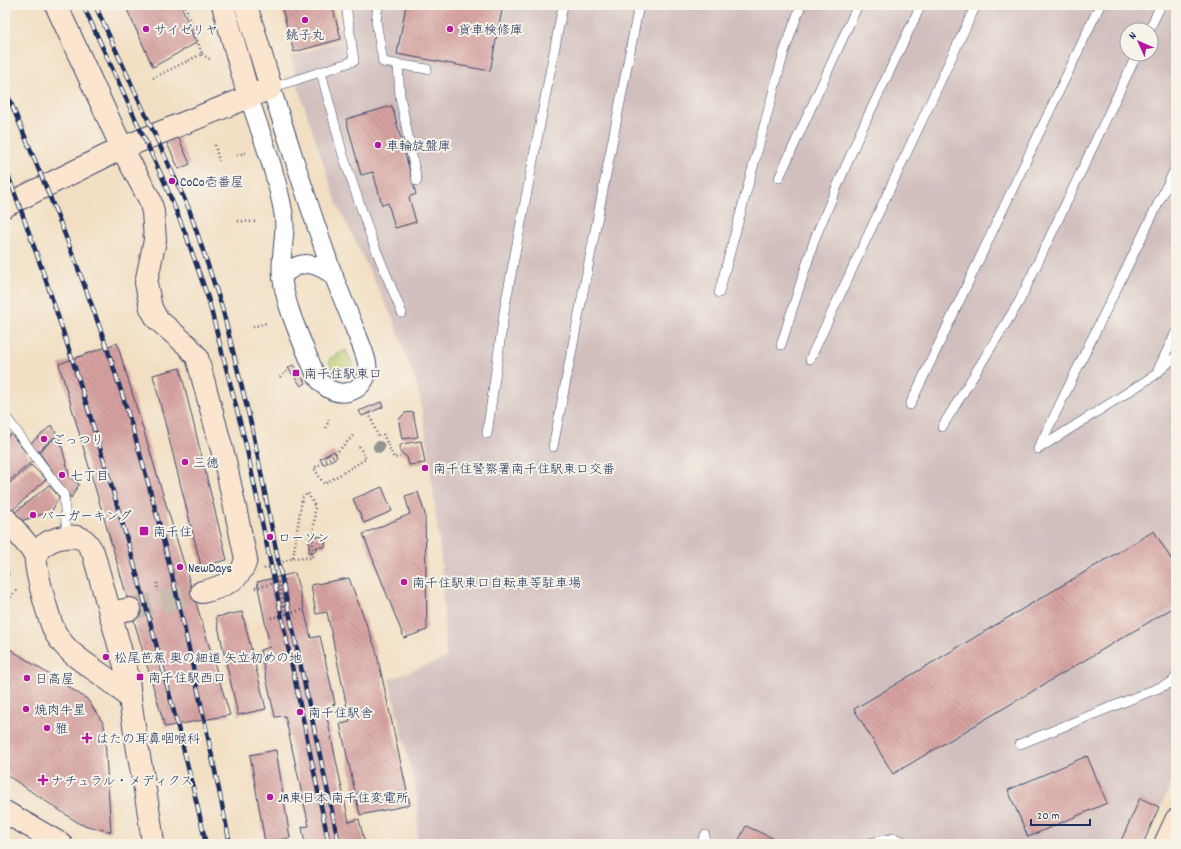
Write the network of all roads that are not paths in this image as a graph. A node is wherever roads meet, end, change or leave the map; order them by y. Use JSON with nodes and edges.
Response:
{"nodes":[{"id":1,"x":56,"y":5,"type":"edge"},
{"id":2,"x":223,"y":5,"type":"edge"},
{"id":3,"x":246,"y":5,"type":"edge"},
{"id":4,"x":346,"y":5,"type":"edge"},
{"id":5,"x":378,"y":5,"type":"edge"},
{"id":6,"x":563,"y":5,"type":"edge"},
{"id":7,"x":639,"y":5,"type":"edge"},
{"id":8,"x":801,"y":5,"type":"edge"},
{"id":9,"x":858,"y":5,"type":"edge"},
{"id":10,"x":921,"y":5,"type":"edge"},
{"id":11,"x":976,"y":5,"type":"edge"},
{"id":12,"x":1100,"y":5,"type":"edge"},
{"id":13,"x":1161,"y":5,"type":"edge"},
{"id":14,"x":1153,"y":22,"type":"edge"},
{"id":15,"x":1133,"y":62,"type":"edge"},
{"id":16,"x":398,"y":65,"type":"junction"},
{"id":17,"x":427,"y":69,"type":"dead end"},
{"id":18,"x":320,"y":72,"type":"junction"},
{"id":19,"x":271,"y":88,"type":"junction"},
{"id":20,"x":249,"y":97,"type":"junction"},
{"id":21,"x":122,"y":148,"type":"junction"},
{"id":22,"x":1176,"y":168,"type":"edge"},
{"id":23,"x":779,"y":178,"type":"dead end"},
{"id":24,"x":417,"y":181,"type":"dead end"},
{"id":25,"x":5,"y":206,"type":"edge"},
{"id":26,"x":334,"y":276,"type":"junction"},
{"id":27,"x":282,"y":277,"type":"junction"},
{"id":28,"x":719,"y":293,"type":"dead end"},
{"id":29,"x":402,"y":313,"type":"dead end"},
{"id":30,"x":1176,"y":332,"type":"edge"},
{"id":31,"x":781,"y":346,"type":"dead end"},
{"id":32,"x":1176,"y":356,"type":"edge"},
{"id":33,"x":810,"y":359,"type":"dead end"},
{"id":34,"x":1155,"y":375,"type":"junction"},
{"id":35,"x":910,"y":405,"type":"dead end"},
{"id":36,"x":5,"y":416,"type":"edge"},
{"id":37,"x":942,"y":427,"type":"dead end"},
{"id":38,"x":487,"y":434,"type":"dead end"},
{"id":39,"x":553,"y":447,"type":"dead end"},
{"id":40,"x":5,"y":518,"type":"edge"},
{"id":41,"x":67,"y":537,"type":"junction"},
{"id":42,"x":36,"y":555,"type":"junction"},
{"id":43,"x":202,"y":592,"type":"tunnel mouth"},
{"id":44,"x":1176,"y":676,"type":"edge"},
{"id":45,"x":129,"y":698,"type":"junction"},
{"id":46,"x":1020,"y":744,"type":"dead end"},
{"id":47,"x":5,"y":812,"type":"edge"},
{"id":48,"x":5,"y":820,"type":"edge"},
{"id":49,"x":1176,"y":820,"type":"edge"},
{"id":50,"x":705,"y":835,"type":"dead end"},
{"id":51,"x":1167,"y":843,"type":"edge"},
{"id":52,"x":39,"y":844,"type":"edge"},
{"id":53,"x":61,"y":844,"type":"edge"},
{"id":54,"x":153,"y":844,"type":"edge"},
{"id":55,"x":701,"y":844,"type":"edge"},
{"id":56,"x":866,"y":844,"type":"edge"},
{"id":57,"x":909,"y":844,"type":"edge"}],
"edges":[{"from":1,"to":21,"type":"street"},
{"from":2,"to":20,"type":"street"},
{"from":3,"to":19,"type":"street"},
{"from":4,"to":18,"type":"lane"},
{"from":5,"to":16,"type":"lane"},
{"from":6,"to":38,"type":"lane"},
{"from":7,"to":39,"type":"lane"},
{"from":8,"to":28,"type":"lane"},
{"from":9,"to":23,"type":"lane"},
{"from":10,"to":31,"type":"lane"},
{"from":11,"to":33,"type":"lane"},
{"from":12,"to":35,"type":"lane"},
{"from":13,"to":14,"type":"lane"},
{"from":15,"to":37,"type":"lane"},
{"from":16,"to":17,"type":"lane"},
{"from":16,"to":24,"type":"lane"},
{"from":18,"to":19,"type":"lane"},
{"from":18,"to":29,"type":"lane"},
{"from":19,"to":20,"type":"street"},
{"from":19,"to":26,"type":"street"},
{"from":20,"to":21,"type":"street"},
{"from":20,"to":27,"type":"street"},
{"from":21,"to":25,"type":"street"},
{"from":21,"to":43,"type":"street"},
{"from":22,"to":34,"type":"lane"},
{"from":26,"to":27,"type":"street"},
{"from":26,"to":27,"type":"street"},
{"from":30,"to":34,"type":"lane"},
{"from":32,"to":34,"type":"lane"},
{"from":36,"to":41,"type":"lane"},
{"from":40,"to":42,"type":"street"},
{"from":41,"to":42,"type":"street"},
{"from":41,"to":45,"type":"street"},
{"from":42,"to":45,"type":"street"},
{"from":44,"to":46,"type":"lane"},
{"from":45,"to":54,"type":"street"},
{"from":47,"to":53,"type":"street"},
{"from":48,"to":52,"type":"street"},
{"from":49,"to":51,"type":"street"},
{"from":50,"to":55,"type":"lane"},
{"from":56,"to":57,"type":"lane"}]}
